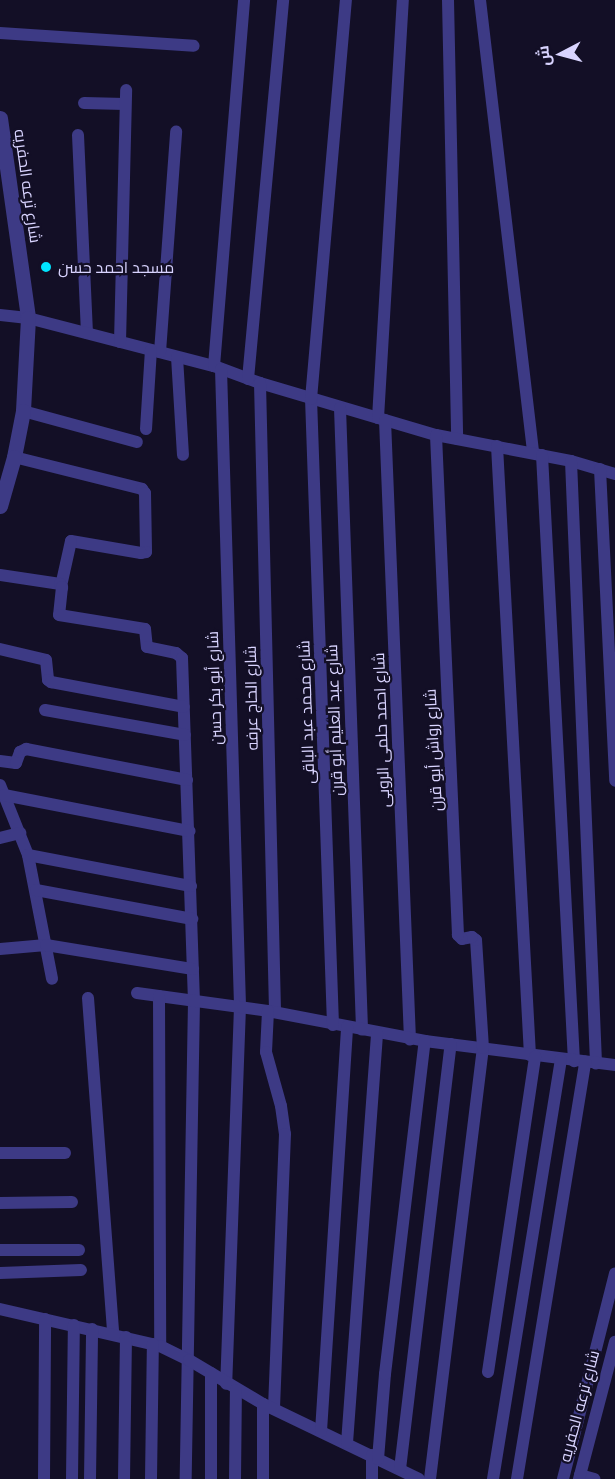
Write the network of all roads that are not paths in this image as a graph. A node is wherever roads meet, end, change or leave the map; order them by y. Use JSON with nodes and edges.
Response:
{"nodes":[{"id":1,"x":244,"y":0,"type":"edge"},
{"id":2,"x":283,"y":0,"type":"edge"},
{"id":3,"x":346,"y":0,"type":"edge"},
{"id":4,"x":403,"y":0,"type":"edge"},
{"id":5,"x":448,"y":0,"type":"edge"},
{"id":6,"x":480,"y":0,"type":"edge"},
{"id":7,"x":0,"y":33,"type":"edge"},
{"id":8,"x":194,"y":46,"type":"dead end"},
{"id":9,"x":126,"y":90,"type":"dead end"},
{"id":10,"x":84,"y":103,"type":"dead end"},
{"id":11,"x":125,"y":104,"type":"junction"},
{"id":12,"x":0,"y":118,"type":"edge"},
{"id":13,"x":176,"y":132,"type":"dead end"},
{"id":14,"x":78,"y":135,"type":"dead end"},
{"id":15,"x":2,"y":146,"type":"edge"},
{"id":16,"x":0,"y":315,"type":"edge"},
{"id":17,"x":28,"y":318,"type":"junction"},
{"id":18,"x":87,"y":333,"type":"junction"},
{"id":19,"x":120,"y":342,"type":"junction"},
{"id":20,"x":155,"y":351,"type":"junction"},
{"id":21,"x":177,"y":357,"type":"junction"},
{"id":22,"x":218,"y":368,"type":"junction"},
{"id":23,"x":254,"y":381,"type":"junction"},
{"id":24,"x":311,"y":399,"type":"junction"},
{"id":25,"x":340,"y":408,"type":"junction"},
{"id":26,"x":23,"y":411,"type":"junction"},
{"id":27,"x":382,"y":419,"type":"junction"},
{"id":28,"x":146,"y":429,"type":"dead end"},
{"id":29,"x":436,"y":435,"type":"junction"},
{"id":30,"x":457,"y":439,"type":"junction"},
{"id":31,"x":138,"y":442,"type":"dead end"},
{"id":32,"x":497,"y":446,"type":"junction"},
{"id":33,"x":537,"y":454,"type":"junction"},
{"id":34,"x":183,"y":455,"type":"dead end"},
{"id":35,"x":14,"y":457,"type":"junction"},
{"id":36,"x":571,"y":461,"type":"junction"},
{"id":37,"x":600,"y":469,"type":"junction"},
{"id":38,"x":615,"y":474,"type":"edge"},
{"id":39,"x":0,"y":505,"type":"edge"},
{"id":40,"x":0,"y":575,"type":"edge"},
{"id":41,"x":62,"y":586,"type":"junction"},
{"id":42,"x":0,"y":649,"type":"edge"},
{"id":43,"x":184,"y":707,"type":"junction"},
{"id":44,"x":45,"y":710,"type":"dead end"},
{"id":45,"x":185,"y":735,"type":"junction"},
{"id":46,"x":0,"y":761,"type":"edge"},
{"id":47,"x":187,"y":780,"type":"junction"},
{"id":48,"x":615,"y":781,"type":"edge"},
{"id":49,"x":2,"y":790,"type":"edge"},
{"id":50,"x":190,"y":831,"type":"junction"},
{"id":51,"x":20,"y":833,"type":"junction"},
{"id":52,"x":0,"y":838,"type":"edge"},
{"id":53,"x":28,"y":855,"type":"junction"},
{"id":54,"x":191,"y":886,"type":"junction"},
{"id":55,"x":36,"y":890,"type":"junction"},
{"id":56,"x":192,"y":919,"type":"junction"},
{"id":57,"x":46,"y":945,"type":"junction"},
{"id":58,"x":0,"y":949,"type":"edge"},
{"id":59,"x":193,"y":969,"type":"junction"},
{"id":60,"x":52,"y":979,"type":"dead end"},
{"id":61,"x":137,"y":993,"type":"dead end"},
{"id":62,"x":159,"y":996,"type":"junction"},
{"id":63,"x":88,"y":998,"type":"dead end"},
{"id":64,"x":194,"y":1001,"type":"junction"},
{"id":65,"x":240,"y":1007,"type":"junction"},
{"id":66,"x":271,"y":1012,"type":"junction"},
{"id":67,"x":333,"y":1024,"type":"junction"},
{"id":68,"x":347,"y":1027,"type":"junction"},
{"id":69,"x":362,"y":1030,"type":"junction"},
{"id":70,"x":377,"y":1033,"type":"junction"},
{"id":71,"x":410,"y":1039,"type":"junction"},
{"id":72,"x":425,"y":1041,"type":"junction"},
{"id":73,"x":451,"y":1044,"type":"junction"},
{"id":74,"x":483,"y":1048,"type":"junction"},
{"id":75,"x":532,"y":1055,"type":"junction"},
{"id":76,"x":561,"y":1059,"type":"junction"},
{"id":77,"x":585,"y":1062,"type":"junction"},
{"id":78,"x":615,"y":1065,"type":"edge"},
{"id":79,"x":0,"y":1153,"type":"edge"},
{"id":80,"x":65,"y":1153,"type":"dead end"},
{"id":81,"x":72,"y":1202,"type":"dead end"},
{"id":82,"x":0,"y":1203,"type":"edge"},
{"id":83,"x":0,"y":1250,"type":"edge"},
{"id":84,"x":79,"y":1250,"type":"dead end"},
{"id":85,"x":81,"y":1270,"type":"dead end"},
{"id":86,"x":0,"y":1273,"type":"edge"},
{"id":87,"x":615,"y":1273,"type":"edge"},
{"id":88,"x":0,"y":1309,"type":"edge"},
{"id":89,"x":45,"y":1319,"type":"junction"},
{"id":90,"x":74,"y":1325,"type":"junction"},
{"id":91,"x":92,"y":1329,"type":"junction"},
{"id":92,"x":113,"y":1333,"type":"junction"},
{"id":93,"x":126,"y":1337,"type":"junction"},
{"id":94,"x":615,"y":1342,"type":"edge"},
{"id":95,"x":156,"y":1345,"type":"junction"},
{"id":96,"x":189,"y":1360,"type":"junction"},
{"id":97,"x":488,"y":1372,"type":"dead end"},
{"id":98,"x":211,"y":1373,"type":"junction"},
{"id":99,"x":231,"y":1387,"type":"junction"},
{"id":100,"x":269,"y":1407,"type":"junction"},
{"id":101,"x":321,"y":1431,"type":"junction"},
{"id":102,"x":347,"y":1443,"type":"junction"},
{"id":103,"x":375,"y":1457,"type":"junction"},
{"id":104,"x":404,"y":1474,"type":"edge"},
{"id":105,"x":579,"y":1477,"type":"edge"},
{"id":106,"x":44,"y":1479,"type":"edge"},
{"id":107,"x":72,"y":1479,"type":"edge"},
{"id":108,"x":90,"y":1479,"type":"edge"},
{"id":109,"x":124,"y":1479,"type":"edge"},
{"id":110,"x":151,"y":1479,"type":"edge"},
{"id":111,"x":186,"y":1479,"type":"edge"},
{"id":112,"x":211,"y":1479,"type":"edge"},
{"id":113,"x":235,"y":1479,"type":"edge"},
{"id":114,"x":262,"y":1479,"type":"edge"},
{"id":115,"x":372,"y":1479,"type":"edge"},
{"id":116,"x":419,"y":1479,"type":"edge"},
{"id":117,"x":430,"y":1479,"type":"edge"},
{"id":118,"x":493,"y":1479,"type":"edge"},
{"id":119,"x":517,"y":1479,"type":"edge"},
{"id":120,"x":563,"y":1479,"type":"edge"},
{"id":121,"x":594,"y":1479,"type":"edge"}],
"edges":[{"from":1,"to":22,"type":"street","name":"شارع أبو بكر حسن"},
{"from":2,"to":23,"type":"street","name":"شارع الحاج عرفه"},
{"from":3,"to":24,"type":"street","name":"شارع محمد عبد الباقى"},
{"from":4,"to":27,"type":"street","name":"شارع احمد حلمى الروبى"},
{"from":5,"to":30,"type":"street"},
{"from":6,"to":33,"type":"street"},
{"from":7,"to":8,"type":"street"},
{"from":9,"to":11,"type":"street"},
{"from":10,"to":11,"type":"street"},
{"from":11,"to":19,"type":"street"},
{"from":12,"to":15,"type":"street","name":"شارع ترعه الحفريه"},
{"from":13,"to":20,"type":"street"},
{"from":14,"to":18,"type":"street"},
{"from":15,"to":17,"type":"street","name":"شارع ترعه الحفريه"},
{"from":16,"to":17,"type":"street"},
{"from":17,"to":18,"type":"street"},
{"from":17,"to":26,"type":"street","name":"شارع ترعه الحفريه"},
{"from":18,"to":19,"type":"street"},
{"from":19,"to":20,"type":"street"},
{"from":20,"to":21,"type":"street"},
{"from":20,"to":28,"type":"street"},
{"from":21,"to":22,"type":"street"},
{"from":21,"to":34,"type":"street"},
{"from":22,"to":23,"type":"street"},
{"from":22,"to":65,"type":"street","name":"شارع أبو بكر حسن"},
{"from":23,"to":24,"type":"street"},
{"from":23,"to":66,"type":"street","name":"شارع الحاج عرفه"},
{"from":24,"to":25,"type":"street"},
{"from":24,"to":67,"type":"street","name":"شارع محمد عبد الباقى"},
{"from":25,"to":27,"type":"street"},
{"from":25,"to":69,"type":"street","name":"شارع عبد العليم أبو قرن"},
{"from":26,"to":31,"type":"street"},
{"from":26,"to":35,"type":"street","name":"شارع ترعه الحفريه"},
{"from":27,"to":29,"type":"street"},
{"from":27,"to":71,"type":"street","name":"شارع احمد حلمى الروبى"},
{"from":29,"to":30,"type":"street"},
{"from":29,"to":74,"type":"street","name":"شارع رواش أبو قرن"},
{"from":30,"to":32,"type":"street"},
{"from":32,"to":33,"type":"street"},
{"from":32,"to":75,"type":"street"},
{"from":33,"to":36,"type":"street"},
{"from":33,"to":77,"type":"street"},
{"from":35,"to":39,"type":"street","name":"شارع ترعه الحفريه"},
{"from":35,"to":41,"type":"street"},
{"from":36,"to":37,"type":"street"},
{"from":36,"to":77,"type":"street"},
{"from":37,"to":38,"type":"street"},
{"from":37,"to":48,"type":"street"},
{"from":40,"to":41,"type":"street"},
{"from":41,"to":43,"type":"street"},
{"from":42,"to":43,"type":"street"},
{"from":43,"to":45,"type":"street"},
{"from":44,"to":45,"type":"street"},
{"from":45,"to":47,"type":"street"},
{"from":46,"to":47,"type":"street"},
{"from":47,"to":50,"type":"street"},
{"from":49,"to":50,"type":"street"},
{"from":49,"to":51,"type":"street"},
{"from":50,"to":54,"type":"street"},
{"from":51,"to":52,"type":"street"},
{"from":51,"to":53,"type":"street"},
{"from":53,"to":54,"type":"street"},
{"from":53,"to":55,"type":"street"},
{"from":54,"to":56,"type":"street"},
{"from":55,"to":56,"type":"street"},
{"from":55,"to":57,"type":"street"},
{"from":56,"to":59,"type":"street"},
{"from":57,"to":58,"type":"street"},
{"from":57,"to":59,"type":"street"},
{"from":57,"to":60,"type":"street"},
{"from":59,"to":64,"type":"street"},
{"from":61,"to":62,"type":"street"},
{"from":62,"to":64,"type":"street"},
{"from":62,"to":95,"type":"street"},
{"from":63,"to":92,"type":"street"},
{"from":64,"to":65,"type":"street"},
{"from":64,"to":96,"type":"street"},
{"from":65,"to":66,"type":"street"},
{"from":65,"to":99,"type":"street","name":"شارع أبو بكر حسن"},
{"from":66,"to":67,"type":"street"},
{"from":66,"to":100,"type":"street","name":"شارع الحاج عرفه"},
{"from":67,"to":68,"type":"street"},
{"from":68,"to":69,"type":"street"},
{"from":68,"to":101,"type":"street"},
{"from":69,"to":70,"type":"street"},
{"from":70,"to":71,"type":"street"},
{"from":70,"to":102,"type":"street"},
{"from":71,"to":72,"type":"street"},
{"from":72,"to":73,"type":"street"},
{"from":72,"to":103,"type":"street"},
{"from":73,"to":74,"type":"street"},
{"from":73,"to":104,"type":"street"},
{"from":74,"to":75,"type":"street"},
{"from":74,"to":117,"type":"street"},
{"from":75,"to":76,"type":"street"},
{"from":75,"to":97,"type":"street"},
{"from":76,"to":77,"type":"street"},
{"from":76,"to":118,"type":"street"},
{"from":77,"to":78,"type":"street"},
{"from":77,"to":119,"type":"street"},
{"from":79,"to":80,"type":"street"},
{"from":81,"to":82,"type":"street"},
{"from":83,"to":84,"type":"street"},
{"from":85,"to":86,"type":"street"},
{"from":87,"to":120,"type":"street"},
{"from":88,"to":89,"type":"street"},
{"from":89,"to":90,"type":"street"},
{"from":89,"to":106,"type":"street"},
{"from":90,"to":91,"type":"street"},
{"from":90,"to":107,"type":"street"},
{"from":91,"to":92,"type":"street"},
{"from":91,"to":108,"type":"street"},
{"from":92,"to":93,"type":"street"},
{"from":93,"to":95,"type":"street"},
{"from":93,"to":109,"type":"street"},
{"from":94,"to":105,"type":"street","name":"شارع ترعه الحفريه"},
{"from":95,"to":96,"type":"street"},
{"from":95,"to":110,"type":"street"},
{"from":96,"to":98,"type":"street"},
{"from":96,"to":111,"type":"street"},
{"from":98,"to":99,"type":"street"},
{"from":98,"to":112,"type":"street"},
{"from":99,"to":100,"type":"street"},
{"from":99,"to":113,"type":"street","name":"شارع أبو بكر حسن"},
{"from":100,"to":101,"type":"street"},
{"from":100,"to":114,"type":"street","name":"شارع الحاج عرفه"},
{"from":101,"to":102,"type":"street"},
{"from":102,"to":103,"type":"street"},
{"from":103,"to":104,"type":"street"},
{"from":103,"to":115,"type":"street"},
{"from":104,"to":116,"type":"street"},
{"from":105,"to":121,"type":"street"}]}
